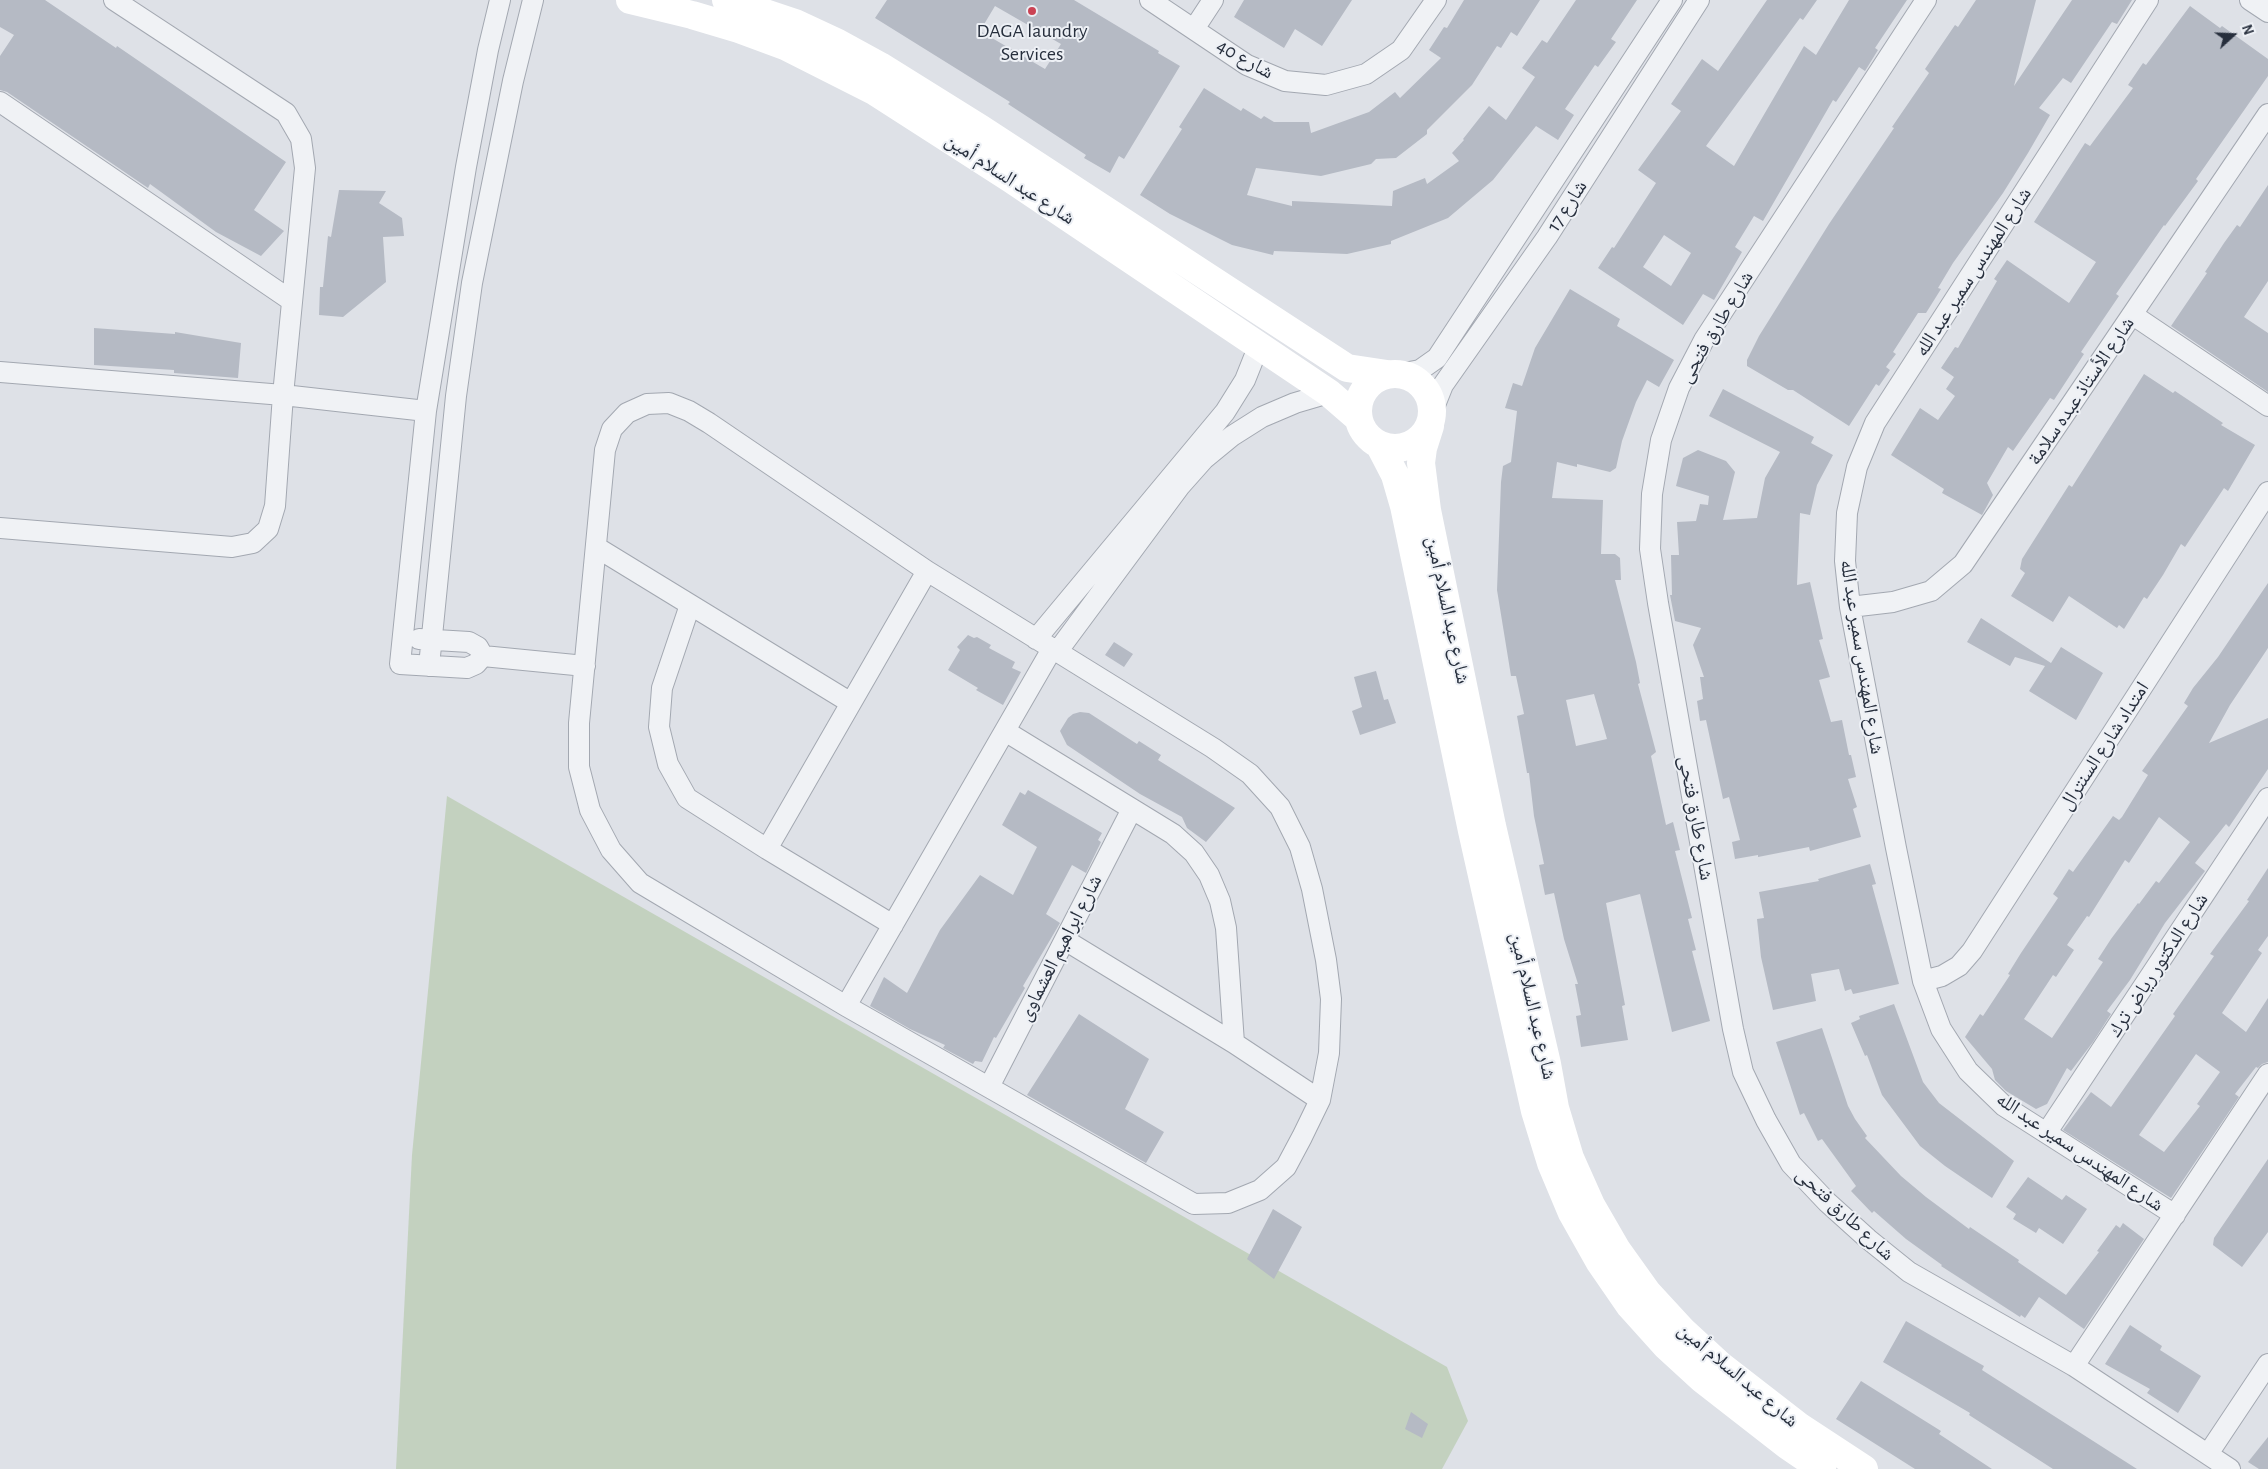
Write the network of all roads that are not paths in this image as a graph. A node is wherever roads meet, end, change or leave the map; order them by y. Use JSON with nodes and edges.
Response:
{"nodes":[{"id":1,"x":114,"y":0,"type":"edge"},
{"id":2,"x":500,"y":0,"type":"edge"},
{"id":3,"x":533,"y":0,"type":"edge"},
{"id":4,"x":630,"y":0,"type":"edge"},
{"id":5,"x":726,"y":0,"type":"edge"},
{"id":6,"x":1150,"y":0,"type":"edge"},
{"id":7,"x":1213,"y":0,"type":"edge"},
{"id":8,"x":1436,"y":0,"type":"edge"},
{"id":9,"x":1672,"y":0,"type":"edge"},
{"id":10,"x":1699,"y":0,"type":"edge"},
{"id":11,"x":1926,"y":0,"type":"edge"},
{"id":12,"x":2148,"y":0,"type":"edge"},
{"id":13,"x":2250,"y":0,"type":"edge"},
{"id":14,"x":2268,"y":12,"type":"edge"},
{"id":15,"x":1194,"y":29,"type":"junction"},
{"id":16,"x":0,"y":102,"type":"edge"},
{"id":17,"x":2268,"y":114,"type":"edge"},
{"id":18,"x":975,"y":140,"type":"junction"},
{"id":19,"x":1018,"y":168,"type":"junction"},
{"id":20,"x":292,"y":301,"type":"junction"},
{"id":21,"x":2133,"y":315,"type":"junction"},
{"id":22,"x":1259,"y":346,"type":"junction"},
{"id":23,"x":0,"y":372,"type":"edge"},
{"id":24,"x":1393,"y":374,"type":"junction"},
{"id":25,"x":1330,"y":393,"type":"junction"},
{"id":26,"x":283,"y":395,"type":"junction"},
{"id":27,"x":2268,"y":406,"type":"edge"},
{"id":28,"x":426,"y":411,"type":"junction"},
{"id":29,"x":1431,"y":418,"type":"junction"},
{"id":30,"x":1358,"y":419,"type":"junction"},
{"id":31,"x":1380,"y":446,"type":"junction"},
{"id":32,"x":1175,"y":482,"type":"junction"},
{"id":33,"x":2268,"y":492,"type":"edge"},
{"id":34,"x":0,"y":528,"type":"edge"},
{"id":35,"x":596,"y":548,"type":"junction"},
{"id":36,"x":927,"y":571,"type":"junction"},
{"id":37,"x":690,"y":605,"type":"junction"},
{"id":38,"x":1850,"y":607,"type":"junction"},
{"id":39,"x":404,"y":637,"type":"junction"},
{"id":40,"x":431,"y":640,"type":"junction"},
{"id":41,"x":1049,"y":647,"type":"junction"},
{"id":42,"x":483,"y":656,"type":"junction"},
{"id":43,"x":428,"y":666,"type":"junction"},
{"id":44,"x":585,"y":666,"type":"junction"},
{"id":45,"x":851,"y":703,"type":"junction"},
{"id":46,"x":1005,"y":731,"type":"junction"},
{"id":47,"x":2268,"y":798,"type":"edge"},
{"id":48,"x":1132,"y":809,"type":"junction"},
{"id":49,"x":1482,"y":829,"type":"junction"},
{"id":50,"x":767,"y":849,"type":"junction"},
{"id":51,"x":893,"y":925,"type":"junction"},
{"id":52,"x":1065,"y":940,"type":"junction"},
{"id":53,"x":1923,"y":982,"type":"junction"},
{"id":54,"x":846,"y":1006,"type":"junction"},
{"id":55,"x":1234,"y":1043,"type":"junction"},
{"id":56,"x":2268,"y":1074,"type":"edge"},
{"id":57,"x":989,"y":1087,"type":"junction"},
{"id":58,"x":1320,"y":1100,"type":"junction"},
{"id":59,"x":2047,"y":1132,"type":"junction"},
{"id":60,"x":2175,"y":1215,"type":"junction"},
{"id":61,"x":2268,"y":1364,"type":"edge"},
{"id":62,"x":2074,"y":1366,"type":"junction"},
{"id":63,"x":2208,"y":1454,"type":"junction"},
{"id":64,"x":1822,"y":1469,"type":"edge"},
{"id":65,"x":1864,"y":1469,"type":"edge"},
{"id":66,"x":2230,"y":1469,"type":"edge"}],
"edges":[{"from":1,"to":20,"type":"street"},
{"from":2,"to":28,"type":"street"},
{"from":3,"to":40,"type":"street"},
{"from":4,"to":18,"type":"street","name":"شارع عبد السلام أمين"},
{"from":5,"to":18,"type":"street","name":"شارع عبد السلام أمين"},
{"from":6,"to":15,"type":"street","name":"شارع 40"},
{"from":7,"to":15,"type":"street"},
{"from":8,"to":15,"type":"street","name":"شارع 40"},
{"from":9,"to":24,"type":"street","name":"شارع 17"},
{"from":10,"to":29,"type":"street","name":"شارع 17"},
{"from":11,"to":62,"type":"street","name":"شارع طارق فتحى"},
{"from":12,"to":38,"type":"street","name":"شارع المهندس سمير عبد الله"},
{"from":13,"to":14,"type":"street"},
{"from":16,"to":20,"type":"street"},
{"from":17,"to":21,"type":"street","name":"شارع الأستاذ عبده سلامة"},
{"from":18,"to":19,"type":"street","name":"شارع عبد السلام أمين"},
{"from":19,"to":22,"type":"street","name":"شارع عبد السلام أمين"},
{"from":19,"to":24,"type":"street","name":"شارع عبد السلام أمين"},
{"from":20,"to":26,"type":"street"},
{"from":21,"to":27,"type":"street"},
{"from":21,"to":38,"type":"street","name":"شارع الأستاذ عبده سلامة"},
{"from":22,"to":25,"type":"street","name":"شارع عبد السلام أمين"},
{"from":22,"to":32,"type":"street"},
{"from":23,"to":26,"type":"street"},
{"from":24,"to":29,"type":"street"},
{"from":24,"to":30,"type":"street"},
{"from":25,"to":30,"type":"street","name":"شارع عبد السلام أمين"},
{"from":25,"to":32,"type":"street"},
{"from":26,"to":28,"type":"street"},
{"from":26,"to":34,"type":"street"},
{"from":28,"to":39,"type":"street"},
{"from":29,"to":31,"type":"street"},
{"from":29,"to":49,"type":"street","name":"شارع عبد السلام أمين"},
{"from":30,"to":31,"type":"street"},
{"from":31,"to":49,"type":"street","name":"شارع عبد السلام أمين"},
{"from":32,"to":41,"type":"street"},
{"from":33,"to":53,"type":"street","name":"امتداد شارع السنترال"},
{"from":35,"to":36,"type":"street"},
{"from":35,"to":37,"type":"street"},
{"from":35,"to":44,"type":"street"},
{"from":36,"to":41,"type":"street"},
{"from":36,"to":45,"type":"street"},
{"from":37,"to":45,"type":"street"},
{"from":37,"to":50,"type":"street"},
{"from":38,"to":53,"type":"street","name":"شارع المهندس سمير عبد الله"},
{"from":39,"to":40,"type":"street"},
{"from":39,"to":43,"type":"street"},
{"from":40,"to":42,"type":"street"},
{"from":40,"to":43,"type":"street"},
{"from":41,"to":46,"type":"street"},
{"from":41,"to":58,"type":"street"},
{"from":42,"to":43,"type":"street"},
{"from":42,"to":44,"type":"street"},
{"from":44,"to":54,"type":"street"},
{"from":45,"to":50,"type":"street"},
{"from":46,"to":48,"type":"street"},
{"from":46,"to":51,"type":"street"},
{"from":47,"to":59,"type":"street","name":"شارع الدكتور رياض ترك"},
{"from":48,"to":52,"type":"street","name":"شارع ابراهيم العشماوى"},
{"from":48,"to":55,"type":"street"},
{"from":49,"to":64,"type":"street","name":"شارع عبد السلام أمين"},
{"from":49,"to":65,"type":"street","name":"شارع عبد السلام أمين"},
{"from":50,"to":51,"type":"street"},
{"from":51,"to":54,"type":"street"},
{"from":52,"to":55,"type":"street"},
{"from":52,"to":57,"type":"street","name":"شارع ابراهيم العشماوى"},
{"from":53,"to":59,"type":"street","name":"شارع المهندس سمير عبد الله"},
{"from":54,"to":57,"type":"street"},
{"from":55,"to":58,"type":"street"},
{"from":56,"to":60,"type":"street"},
{"from":57,"to":58,"type":"street"},
{"from":59,"to":60,"type":"street","name":"شارع المهندس سمير عبد الله"},
{"from":60,"to":62,"type":"street"},
{"from":61,"to":63,"type":"street"},
{"from":62,"to":63,"type":"street","name":"شارع طارق فتحى"},
{"from":63,"to":66,"type":"street","name":"شارع طارق فتحى"}]}
